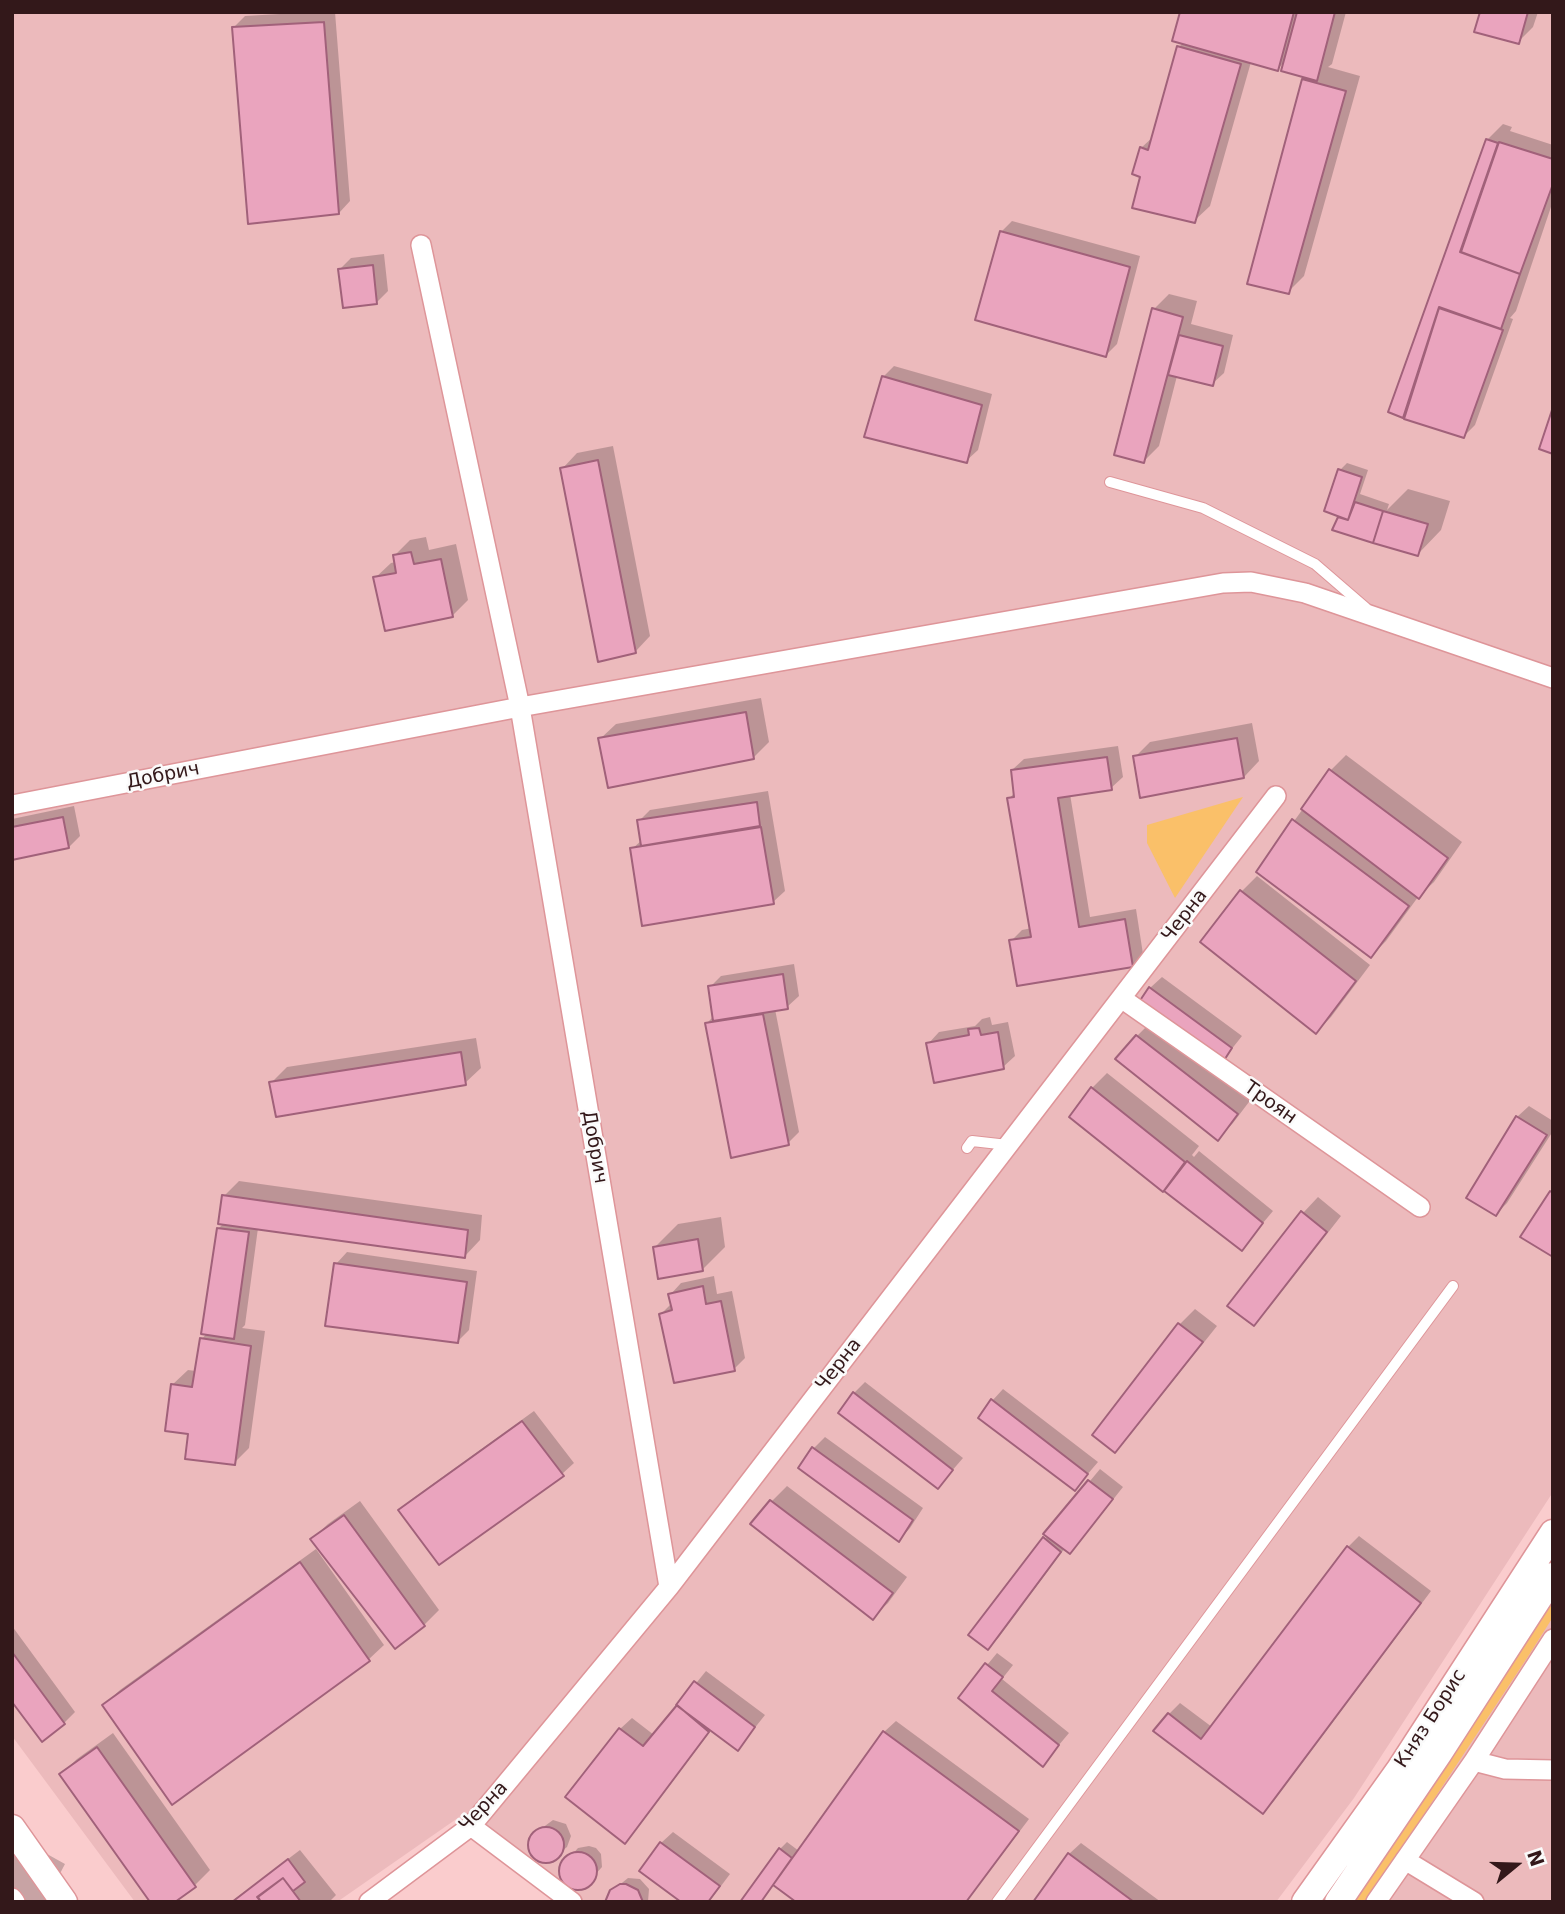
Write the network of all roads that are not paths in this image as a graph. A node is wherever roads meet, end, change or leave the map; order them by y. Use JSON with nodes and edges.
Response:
{"nodes":[{"id":1,"x":421,"y":245,"type":"dead end"},
{"id":2,"x":1110,"y":482,"type":"dead end"},
{"id":3,"x":1374,"y":615,"type":"junction"},
{"id":4,"x":1553,"y":678,"type":"edge"},
{"id":5,"x":520,"y":706,"type":"junction"},
{"id":6,"x":1276,"y":796,"type":"dead end"},
{"id":7,"x":12,"y":805,"type":"edge"},
{"id":8,"x":1121,"y":998,"type":"junction"},
{"id":9,"x":1009,"y":1145,"type":"junction"},
{"id":10,"x":967,"y":1148,"type":"dead end"},
{"id":11,"x":1420,"y":1207,"type":"dead end"},
{"id":12,"x":1453,"y":1286,"type":"dead end"},
{"id":13,"x":1553,"y":1533,"type":"edge"},
{"id":14,"x":1553,"y":1576,"type":"edge"},
{"id":15,"x":669,"y":1587,"type":"junction"},
{"id":16,"x":1553,"y":1639,"type":"edge"},
{"id":17,"x":1474,"y":1761,"type":"junction"},
{"id":18,"x":1553,"y":1770,"type":"edge"},
{"id":19,"x":471,"y":1826,"type":"junction"},
{"id":20,"x":12,"y":1828,"type":"edge"},
{"id":21,"x":1405,"y":1860,"type":"junction"},
{"id":22,"x":64,"y":1902,"type":"edge"},
{"id":23,"x":369,"y":1902,"type":"edge"},
{"id":24,"x":572,"y":1902,"type":"edge"},
{"id":25,"x":997,"y":1902,"type":"edge"},
{"id":26,"x":1305,"y":1902,"type":"edge"},
{"id":27,"x":1338,"y":1902,"type":"edge"},
{"id":28,"x":1376,"y":1902,"type":"edge"},
{"id":29,"x":1474,"y":1902,"type":"edge"}],
"edges":[{"from":1,"to":5,"type":"street","name":"Добрич"},
{"from":2,"to":3,"type":"lane"},
{"from":3,"to":4,"type":"street"},
{"from":3,"to":5,"type":"street"},
{"from":5,"to":7,"type":"street","name":"Добрич"},
{"from":5,"to":15,"type":"street","name":"Добрич"},
{"from":6,"to":8,"type":"street","name":"Черна"},
{"from":8,"to":9,"type":"street","name":"Черна"},
{"from":8,"to":11,"type":"street","name":"Троян"},
{"from":9,"to":10,"type":"lane"},
{"from":9,"to":15,"type":"street","name":"Черна"},
{"from":12,"to":25,"type":"lane"},
{"from":13,"to":26,"type":"street","name":"Княз Борис"},
{"from":14,"to":27,"type":"street","name":"Княз Борис"},
{"from":15,"to":19,"type":"street","name":"Черна"},
{"from":16,"to":17,"type":"street"},
{"from":17,"to":18,"type":"street"},
{"from":17,"to":21,"type":"street"},
{"from":19,"to":23,"type":"street","name":"Черна"},
{"from":19,"to":24,"type":"street"},
{"from":20,"to":22,"type":"street"},
{"from":21,"to":28,"type":"street"},
{"from":21,"to":29,"type":"street"}]}
